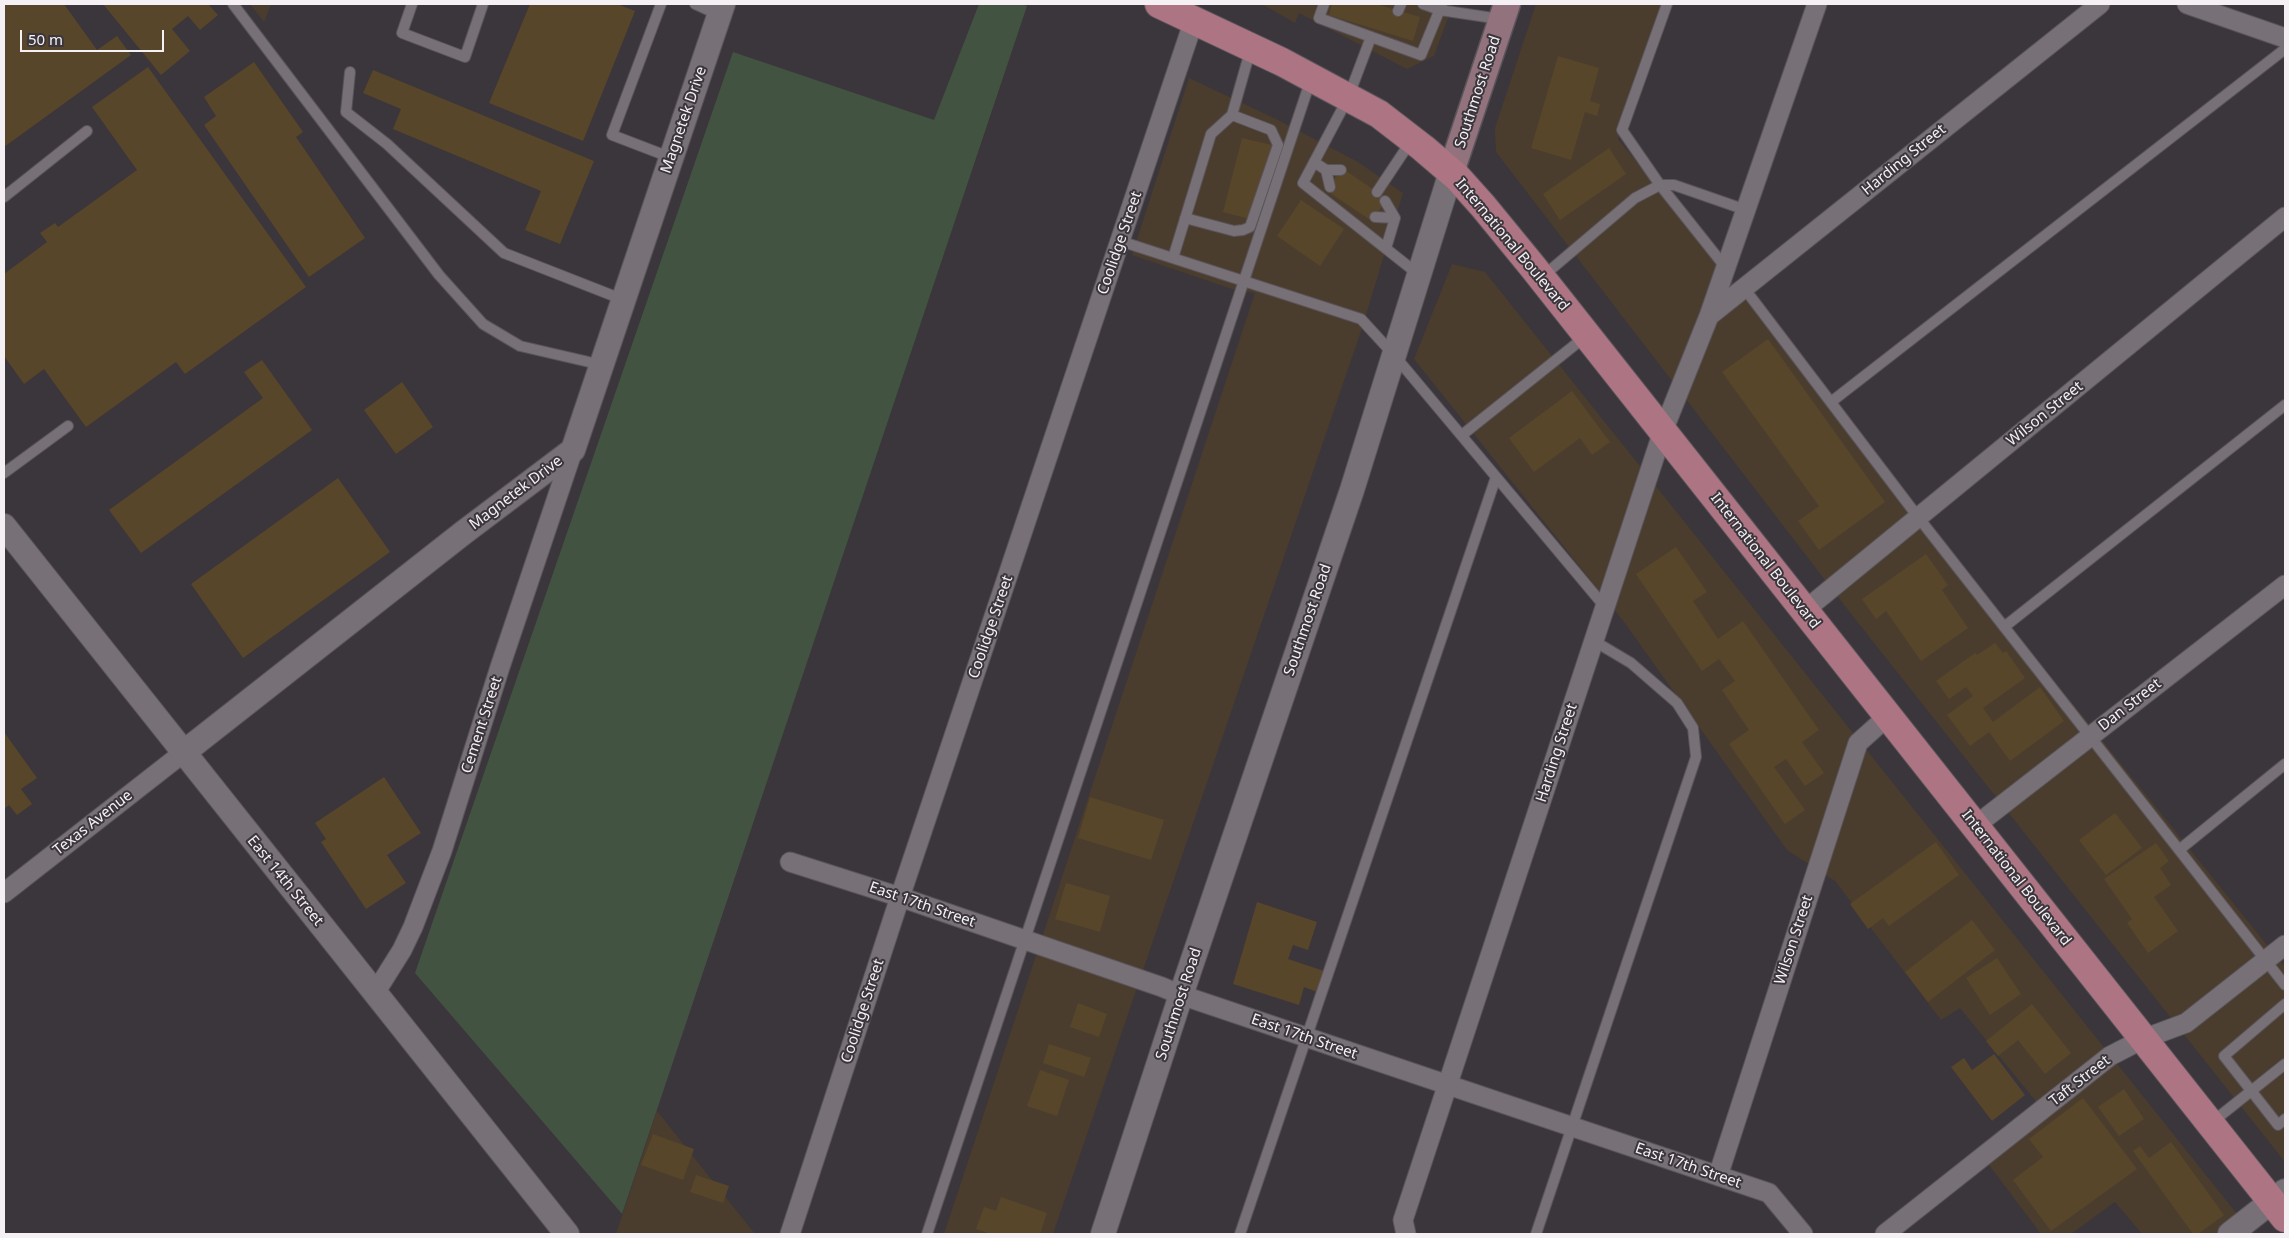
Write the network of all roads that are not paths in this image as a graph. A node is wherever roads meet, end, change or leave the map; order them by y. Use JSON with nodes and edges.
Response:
{"nodes":[{"id":1,"x":233,"y":4,"type":"edge"},
{"id":2,"x":412,"y":4,"type":"edge"},
{"id":3,"x":483,"y":4,"type":"edge"},
{"id":4,"x":661,"y":4,"type":"edge"},
{"id":5,"x":695,"y":4,"type":"edge"},
{"id":6,"x":1159,"y":4,"type":"edge"},
{"id":7,"x":1324,"y":4,"type":"edge"},
{"id":8,"x":1423,"y":4,"type":"edge"},
{"id":9,"x":1667,"y":4,"type":"edge"},
{"id":10,"x":1817,"y":4,"type":"edge"},
{"id":11,"x":2100,"y":4,"type":"edge"},
{"id":12,"x":2187,"y":4,"type":"edge"},
{"id":13,"x":1441,"y":7,"type":"edge"},
{"id":14,"x":722,"y":10,"type":"edge"},
{"id":15,"x":1504,"y":12,"type":"edge"},
{"id":16,"x":1194,"y":20,"type":"junction"},
{"id":17,"x":1368,"y":33,"type":"junction"},
{"id":18,"x":2285,"y":38,"type":"edge"},
{"id":19,"x":1251,"y":47,"type":"junction"},
{"id":20,"x":2285,"y":49,"type":"edge"},
{"id":21,"x":350,"y":72,"type":"dead end"},
{"id":22,"x":1311,"y":78,"type":"junction"},
{"id":23,"x":1348,"y":98,"type":"junction"},
{"id":24,"x":1232,"y":115,"type":"junction"},
{"id":25,"x":87,"y":131,"type":"dead end"},
{"id":26,"x":1412,"y":139,"type":"junction"},
{"id":27,"x":1283,"y":147,"type":"junction"},
{"id":28,"x":672,"y":158,"type":"junction"},
{"id":29,"x":1314,"y":162,"type":"junction"},
{"id":30,"x":1326,"y":170,"type":"junction"},
{"id":31,"x":1340,"y":170,"type":"dead end"},
{"id":32,"x":1451,"y":172,"type":"junction"},
{"id":33,"x":1660,"y":185,"type":"junction"},
{"id":34,"x":1330,"y":186,"type":"dead end"},
{"id":35,"x":1377,"y":192,"type":"dead end"},
{"id":36,"x":4,"y":197,"type":"edge"},
{"id":37,"x":1385,"y":201,"type":"dead end"},
{"id":38,"x":1746,"y":210,"type":"junction"},
{"id":39,"x":1375,"y":217,"type":"dead end"},
{"id":40,"x":1185,"y":218,"type":"junction"},
{"id":41,"x":1395,"y":218,"type":"junction"},
{"id":42,"x":2285,"y":218,"type":"edge"},
{"id":43,"x":1120,"y":242,"type":"junction"},
{"id":44,"x":1386,"y":248,"type":"junction"},
{"id":45,"x":1173,"y":258,"type":"junction"},
{"id":46,"x":1726,"y":268,"type":"junction"},
{"id":47,"x":1419,"y":275,"type":"junction"},
{"id":48,"x":1542,"y":278,"type":"junction"},
{"id":49,"x":1245,"y":281,"type":"junction"},
{"id":50,"x":1744,"y":288,"type":"junction"},
{"id":51,"x":624,"y":300,"type":"junction"},
{"id":52,"x":1709,"y":316,"type":"junction"},
{"id":53,"x":1587,"y":335,"type":"junction"},
{"id":54,"x":1394,"y":354,"type":"junction"},
{"id":55,"x":602,"y":365,"type":"junction"},
{"id":56,"x":1831,"y":402,"type":"junction"},
{"id":57,"x":2285,"y":405,"type":"edge"},
{"id":58,"x":68,"y":426,"type":"dead end"},
{"id":59,"x":1663,"y":431,"type":"junction"},
{"id":60,"x":1462,"y":436,"type":"junction"},
{"id":61,"x":574,"y":450,"type":"junction"},
{"id":62,"x":4,"y":473,"type":"edge"},
{"id":63,"x":1496,"y":477,"type":"junction"},
{"id":64,"x":1918,"y":518,"type":"junction"},
{"id":65,"x":4,"y":526,"type":"edge"},
{"id":66,"x":2285,"y":585,"type":"edge"},
{"id":67,"x":1605,"y":607,"type":"junction"},
{"id":68,"x":1805,"y":610,"type":"junction"},
{"id":69,"x":2004,"y":627,"type":"junction"},
{"id":70,"x":1594,"y":641,"type":"junction"},
{"id":71,"x":1888,"y":716,"type":"junction"},
{"id":72,"x":2090,"y":736,"type":"junction"},
{"id":73,"x":183,"y":753,"type":"junction"},
{"id":74,"x":2285,"y":764,"type":"edge"},
{"id":75,"x":1975,"y":826,"type":"junction"},
{"id":76,"x":2179,"y":850,"type":"junction"},
{"id":77,"x":790,"y":862,"type":"dead end"},
{"id":78,"x":4,"y":893,"type":"edge"},
{"id":79,"x":900,"y":897,"type":"junction"},
{"id":80,"x":1026,"y":940,"type":"junction"},
{"id":81,"x":2285,"y":945,"type":"edge"},
{"id":82,"x":2266,"y":960,"type":"junction"},
{"id":83,"x":2285,"y":985,"type":"edge"},
{"id":84,"x":375,"y":993,"type":"junction"},
{"id":85,"x":1181,"y":996,"type":"junction"},
{"id":86,"x":2285,"y":1004,"type":"edge"},
{"id":87,"x":1307,"y":1038,"type":"junction"},
{"id":88,"x":2144,"y":1039,"type":"junction"},
{"id":89,"x":2285,"y":1064,"type":"edge"},
{"id":90,"x":1448,"y":1085,"type":"junction"},
{"id":91,"x":2251,"y":1091,"type":"junction"},
{"id":92,"x":2285,"y":1119,"type":"edge"},
{"id":93,"x":2211,"y":1124,"type":"junction"},
{"id":94,"x":1572,"y":1127,"type":"junction"},
{"id":95,"x":1718,"y":1176,"type":"junction"},
{"id":96,"x":2281,"y":1204,"type":"edge"},
{"id":97,"x":567,"y":1234,"type":"edge"},
{"id":98,"x":790,"y":1234,"type":"edge"},
{"id":99,"x":927,"y":1234,"type":"edge"},
{"id":100,"x":1103,"y":1234,"type":"edge"},
{"id":101,"x":1240,"y":1234,"type":"edge"},
{"id":102,"x":1406,"y":1234,"type":"edge"},
{"id":103,"x":1536,"y":1234,"type":"edge"},
{"id":104,"x":1802,"y":1234,"type":"edge"},
{"id":105,"x":1885,"y":1234,"type":"edge"},
{"id":106,"x":2230,"y":1234,"type":"edge"}],
"edges":[{"from":1,"to":55,"type":"lane"},
{"from":2,"to":3,"type":"lane"},
{"from":4,"to":28,"type":"lane"},
{"from":5,"to":14,"type":"lane"},
{"from":6,"to":16,"type":"main road","name":"International Boulevard"},
{"from":7,"to":17,"type":"lane"},
{"from":8,"to":13,"type":"lane"},
{"from":9,"to":33,"type":"lane"},
{"from":10,"to":38,"type":"street","name":"Harding Street"},
{"from":11,"to":50,"type":"street","name":"Harding Street"},
{"from":12,"to":18,"type":"street"},
{"from":13,"to":15,"type":"lane"},
{"from":13,"to":17,"type":"lane"},
{"from":14,"to":28,"type":"street","name":"Magnetek Drive"},
{"from":15,"to":32,"type":"main road","name":"Southmost Road"},
{"from":16,"to":19,"type":"main road","name":"International Boulevard"},
{"from":16,"to":43,"type":"street","name":"Coolidge Street"},
{"from":17,"to":23,"type":"lane"},
{"from":19,"to":22,"type":"main road","name":"International Boulevard"},
{"from":19,"to":24,"type":"lane"},
{"from":20,"to":56,"type":"lane"},
{"from":21,"to":51,"type":"lane"},
{"from":22,"to":23,"type":"main road","name":"International Boulevard"},
{"from":22,"to":27,"type":"lane"},
{"from":23,"to":26,"type":"main road","name":"International Boulevard"},
{"from":23,"to":29,"type":"lane"},
{"from":24,"to":27,"type":"lane"},
{"from":24,"to":40,"type":"lane"},
{"from":25,"to":36,"type":"lane"},
{"from":26,"to":32,"type":"main road","name":"International Boulevard"},
{"from":26,"to":35,"type":"lane"},
{"from":27,"to":40,"type":"lane"},
{"from":27,"to":49,"type":"lane"},
{"from":28,"to":51,"type":"street","name":"Magnetek Drive"},
{"from":29,"to":30,"type":"lane"},
{"from":29,"to":44,"type":"lane"},
{"from":30,"to":31,"type":"lane"},
{"from":30,"to":34,"type":"lane"},
{"from":32,"to":47,"type":"street","name":"Southmost Road"},
{"from":32,"to":48,"type":"main road","name":"International Boulevard"},
{"from":33,"to":38,"type":"lane"},
{"from":33,"to":46,"type":"lane"},
{"from":33,"to":48,"type":"lane"},
{"from":37,"to":41,"type":"lane"},
{"from":38,"to":46,"type":"street","name":"Harding Street"},
{"from":39,"to":41,"type":"lane"},
{"from":40,"to":45,"type":"lane"},
{"from":41,"to":44,"type":"lane"},
{"from":42,"to":64,"type":"street","name":"Wilson Street"},
{"from":43,"to":45,"type":"lane"},
{"from":43,"to":79,"type":"street","name":"Coolidge Street"},
{"from":44,"to":47,"type":"lane"},
{"from":45,"to":49,"type":"lane"},
{"from":46,"to":52,"type":"street","name":"Harding Street"},
{"from":47,"to":54,"type":"street","name":"Southmost Road"},
{"from":48,"to":53,"type":"main road","name":"International Boulevard"},
{"from":49,"to":54,"type":"lane"},
{"from":49,"to":80,"type":"lane"},
{"from":50,"to":52,"type":"street","name":"Harding Street"},
{"from":50,"to":56,"type":"lane"},
{"from":51,"to":55,"type":"street","name":"Magnetek Drive"},
{"from":52,"to":59,"type":"street","name":"Harding Street"},
{"from":53,"to":59,"type":"main road","name":"International Boulevard"},
{"from":53,"to":60,"type":"lane"},
{"from":54,"to":60,"type":"lane"},
{"from":54,"to":85,"type":"street","name":"Southmost Road"},
{"from":55,"to":61,"type":"street","name":"Magnetek Drive"},
{"from":56,"to":64,"type":"lane"},
{"from":57,"to":69,"type":"lane"},
{"from":58,"to":62,"type":"lane"},
{"from":59,"to":67,"type":"street","name":"Harding Street"},
{"from":59,"to":68,"type":"main road","name":"International Boulevard"},
{"from":60,"to":63,"type":"lane"},
{"from":61,"to":73,"type":"street","name":"Magnetek Drive"},
{"from":61,"to":84,"type":"street","name":"Cement Street"},
{"from":63,"to":67,"type":"lane"},
{"from":63,"to":87,"type":"lane"},
{"from":64,"to":68,"type":"street","name":"Wilson Street"},
{"from":64,"to":69,"type":"lane"},
{"from":65,"to":73,"type":"street","name":"East 14th Street"},
{"from":66,"to":72,"type":"street","name":"Dan Street"},
{"from":67,"to":70,"type":"street","name":"Harding Street"},
{"from":68,"to":71,"type":"main road","name":"International Boulevard"},
{"from":69,"to":72,"type":"lane"},
{"from":70,"to":90,"type":"street","name":"Harding Street"},
{"from":70,"to":94,"type":"lane"},
{"from":71,"to":75,"type":"main road","name":"International Boulevard"},
{"from":71,"to":95,"type":"street","name":"Wilson Street"},
{"from":72,"to":75,"type":"street","name":"Dan Street"},
{"from":72,"to":76,"type":"lane"},
{"from":73,"to":78,"type":"street","name":"Texas Avenue"},
{"from":73,"to":84,"type":"street","name":"East 14th Street"},
{"from":74,"to":76,"type":"lane"},
{"from":75,"to":88,"type":"main road","name":"International Boulevard"},
{"from":76,"to":82,"type":"lane"},
{"from":77,"to":79,"type":"street","name":"East 17th Street"},
{"from":79,"to":80,"type":"street","name":"East 17th Street"},
{"from":79,"to":98,"type":"street","name":"Coolidge Street"},
{"from":80,"to":85,"type":"street","name":"East 17th Street"},
{"from":80,"to":99,"type":"lane"},
{"from":81,"to":82,"type":"street","name":"Taft Street"},
{"from":82,"to":83,"type":"lane"},
{"from":82,"to":88,"type":"street","name":"Taft Street"},
{"from":84,"to":97,"type":"street","name":"East 14th Street"},
{"from":85,"to":87,"type":"street","name":"East 17th Street"},
{"from":85,"to":100,"type":"street","name":"Southmost Road"},
{"from":86,"to":91,"type":"lane"},
{"from":87,"to":90,"type":"street","name":"East 17th Street"},
{"from":87,"to":101,"type":"lane"},
{"from":88,"to":93,"type":"main road","name":"International Boulevard"},
{"from":88,"to":105,"type":"street","name":"Taft Street"},
{"from":89,"to":91,"type":"lane"},
{"from":90,"to":94,"type":"street","name":"East 17th Street"},
{"from":90,"to":102,"type":"street","name":"Harding Street"},
{"from":91,"to":92,"type":"lane"},
{"from":91,"to":93,"type":"lane"},
{"from":93,"to":96,"type":"main road","name":"International Boulevard"},
{"from":94,"to":95,"type":"street","name":"East 17th Street"},
{"from":94,"to":103,"type":"lane"},
{"from":95,"to":104,"type":"street","name":"East 17th Street"},
{"from":96,"to":106,"type":"street"}]}
